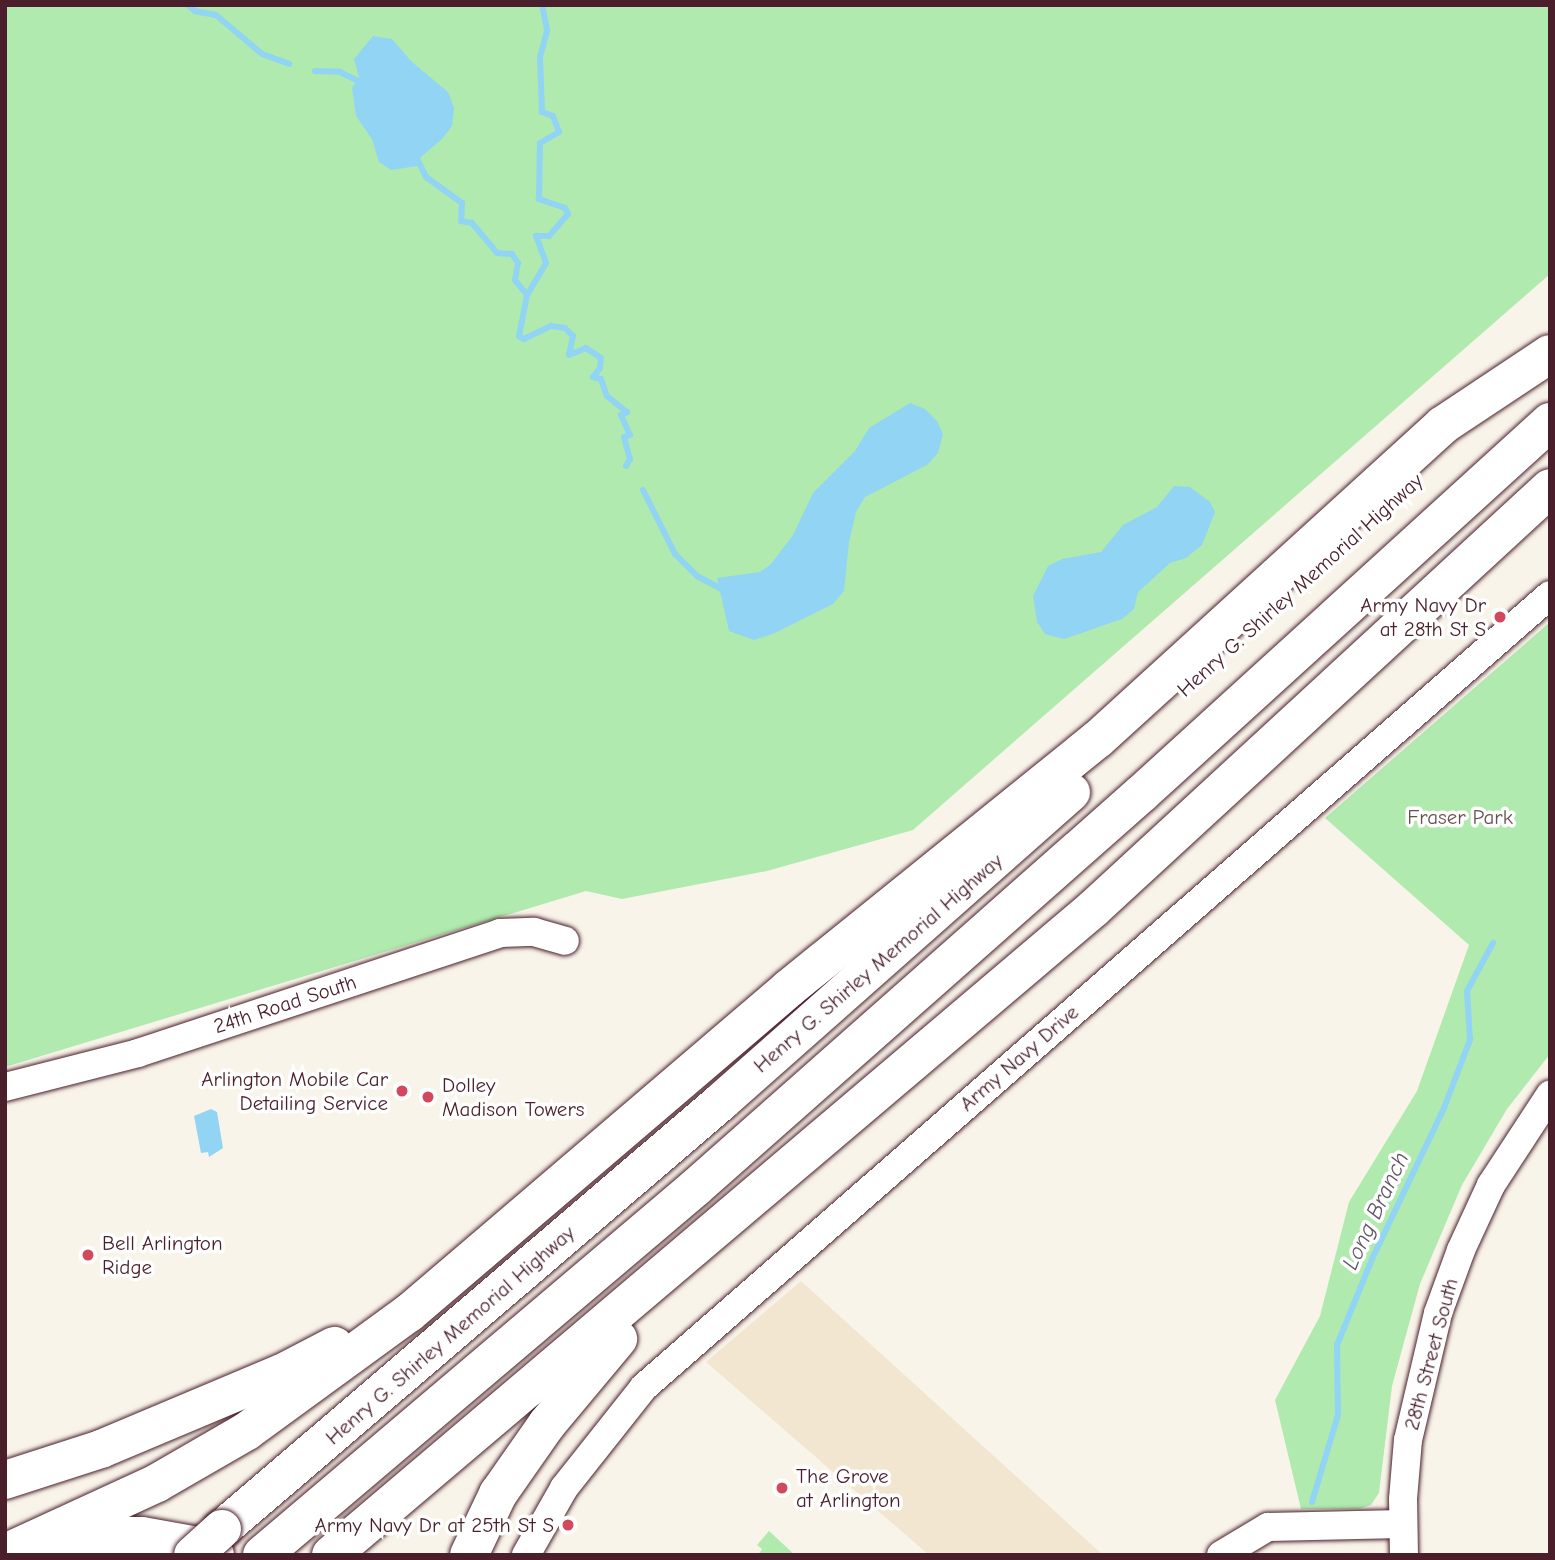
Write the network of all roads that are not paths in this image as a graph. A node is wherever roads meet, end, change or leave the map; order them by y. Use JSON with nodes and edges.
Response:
{"nodes":[{"id":1,"x":1550,"y":356,"type":"edge"},
{"id":2,"x":1550,"y":422,"type":"edge"},
{"id":3,"x":1550,"y":488,"type":"edge"},
{"id":4,"x":1550,"y":595,"type":"edge"},
{"id":5,"x":565,"y":940,"type":"dead end"},
{"id":6,"x":5,"y":1087,"type":"edge"},
{"id":7,"x":1550,"y":1095,"type":"edge"},
{"id":8,"x":512,"y":1224,"type":"junction"},
{"id":9,"x":723,"y":1226,"type":"junction"},
{"id":10,"x":5,"y":1480,"type":"edge"},
{"id":11,"x":1402,"y":1524,"type":"junction"},
{"id":12,"x":219,"y":1542,"type":"edge"},
{"id":13,"x":5,"y":1553,"type":"edge"},
{"id":14,"x":13,"y":1555,"type":"edge"},
{"id":15,"x":193,"y":1555,"type":"edge"},
{"id":16,"x":262,"y":1555,"type":"edge"},
{"id":17,"x":331,"y":1555,"type":"edge"},
{"id":18,"x":468,"y":1555,"type":"edge"},
{"id":19,"x":526,"y":1555,"type":"edge"},
{"id":20,"x":1221,"y":1555,"type":"edge"},
{"id":21,"x":1404,"y":1555,"type":"edge"}],
"edges":[{"from":1,"to":8,"type":"highway"},
{"from":1,"to":12,"type":"highway","name":"Henry G. Shirley Memorial Highway"},
{"from":2,"to":16,"type":"highway"},
{"from":3,"to":9,"type":"highway"},
{"from":4,"to":19,"type":"street","name":"Army Navy Drive"},
{"from":5,"to":6,"type":"street","name":"24th Road South"},
{"from":7,"to":11,"type":"street","name":"28th Street South"},
{"from":8,"to":10,"type":"highway"},
{"from":8,"to":13,"type":"highway"},
{"from":9,"to":17,"type":"highway"},
{"from":9,"to":18,"type":"highway"},
{"from":11,"to":20,"type":"street"},
{"from":11,"to":21,"type":"street","name":"28th Street South"},
{"from":12,"to":14,"type":"highway"},
{"from":12,"to":15,"type":"highway","name":"Henry G. Shirley Memorial Highway","bridge":true}]}
